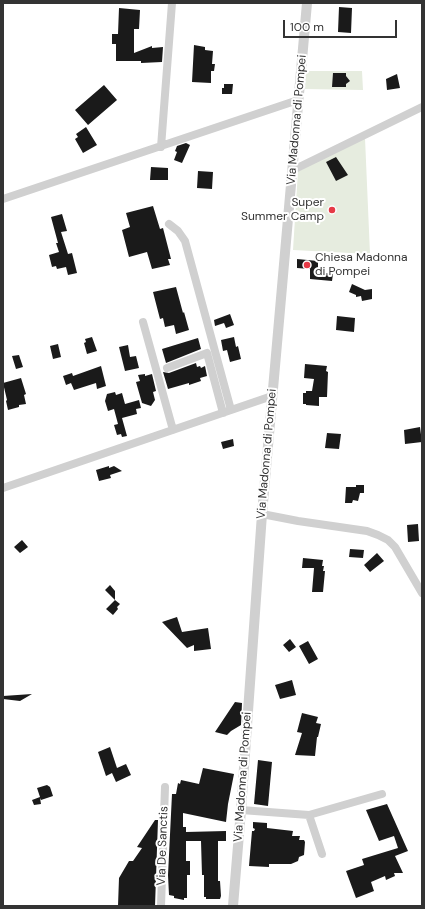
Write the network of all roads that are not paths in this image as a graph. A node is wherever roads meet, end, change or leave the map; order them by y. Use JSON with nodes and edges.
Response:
{"nodes":[{"id":1,"x":172,"y":3,"type":"edge"},
{"id":2,"x":307,"y":3,"type":"edge"},
{"id":3,"x":298,"y":100,"type":"junction"},
{"id":4,"x":422,"y":108,"type":"edge"},
{"id":5,"x":161,"y":146,"type":"junction"},
{"id":6,"x":293,"y":170,"type":"junction"},
{"id":7,"x":3,"y":200,"type":"edge"},
{"id":8,"x":169,"y":224,"type":"dead end"},
{"id":9,"x":143,"y":322,"type":"dead end"},
{"id":10,"x":167,"y":368,"type":"dead end"},
{"id":11,"x":272,"y":396,"type":"junction"},
{"id":12,"x":227,"y":412,"type":"junction"},
{"id":13,"x":173,"y":430,"type":"junction"},
{"id":14,"x":3,"y":488,"type":"edge"},
{"id":15,"x":262,"y":514,"type":"junction"},
{"id":16,"x":422,"y":593,"type":"edge"},
{"id":17,"x":165,"y":787,"type":"dead end"},
{"id":18,"x":382,"y":794,"type":"dead end"},
{"id":19,"x":241,"y":810,"type":"junction"},
{"id":20,"x":309,"y":816,"type":"junction"},
{"id":21,"x":322,"y":854,"type":"dead end"},
{"id":22,"x":161,"y":906,"type":"edge"},
{"id":23,"x":233,"y":906,"type":"edge"}],
"edges":[{"from":1,"to":5,"type":"street"},
{"from":2,"to":3,"type":"street","name":"Via Madonna di Pompei"},
{"from":3,"to":5,"type":"street"},
{"from":3,"to":6,"type":"street","name":"Via Madonna di Pompei"},
{"from":4,"to":6,"type":"street"},
{"from":5,"to":7,"type":"street"},
{"from":6,"to":11,"type":"street","name":"Via Madonna di Pompei"},
{"from":8,"to":12,"type":"street"},
{"from":9,"to":13,"type":"street"},
{"from":10,"to":12,"type":"street"},
{"from":11,"to":12,"type":"street"},
{"from":11,"to":15,"type":"street","name":"Via Madonna di Pompei"},
{"from":12,"to":13,"type":"street"},
{"from":13,"to":14,"type":"street"},
{"from":15,"to":16,"type":"street"},
{"from":15,"to":19,"type":"street","name":"Via Madonna di Pompei"},
{"from":17,"to":22,"type":"street","name":"Via De Sanctis"},
{"from":18,"to":20,"type":"street"},
{"from":19,"to":20,"type":"street"},
{"from":19,"to":23,"type":"street","name":"Via Madonna di Pompei"},
{"from":20,"to":21,"type":"street"}]}
